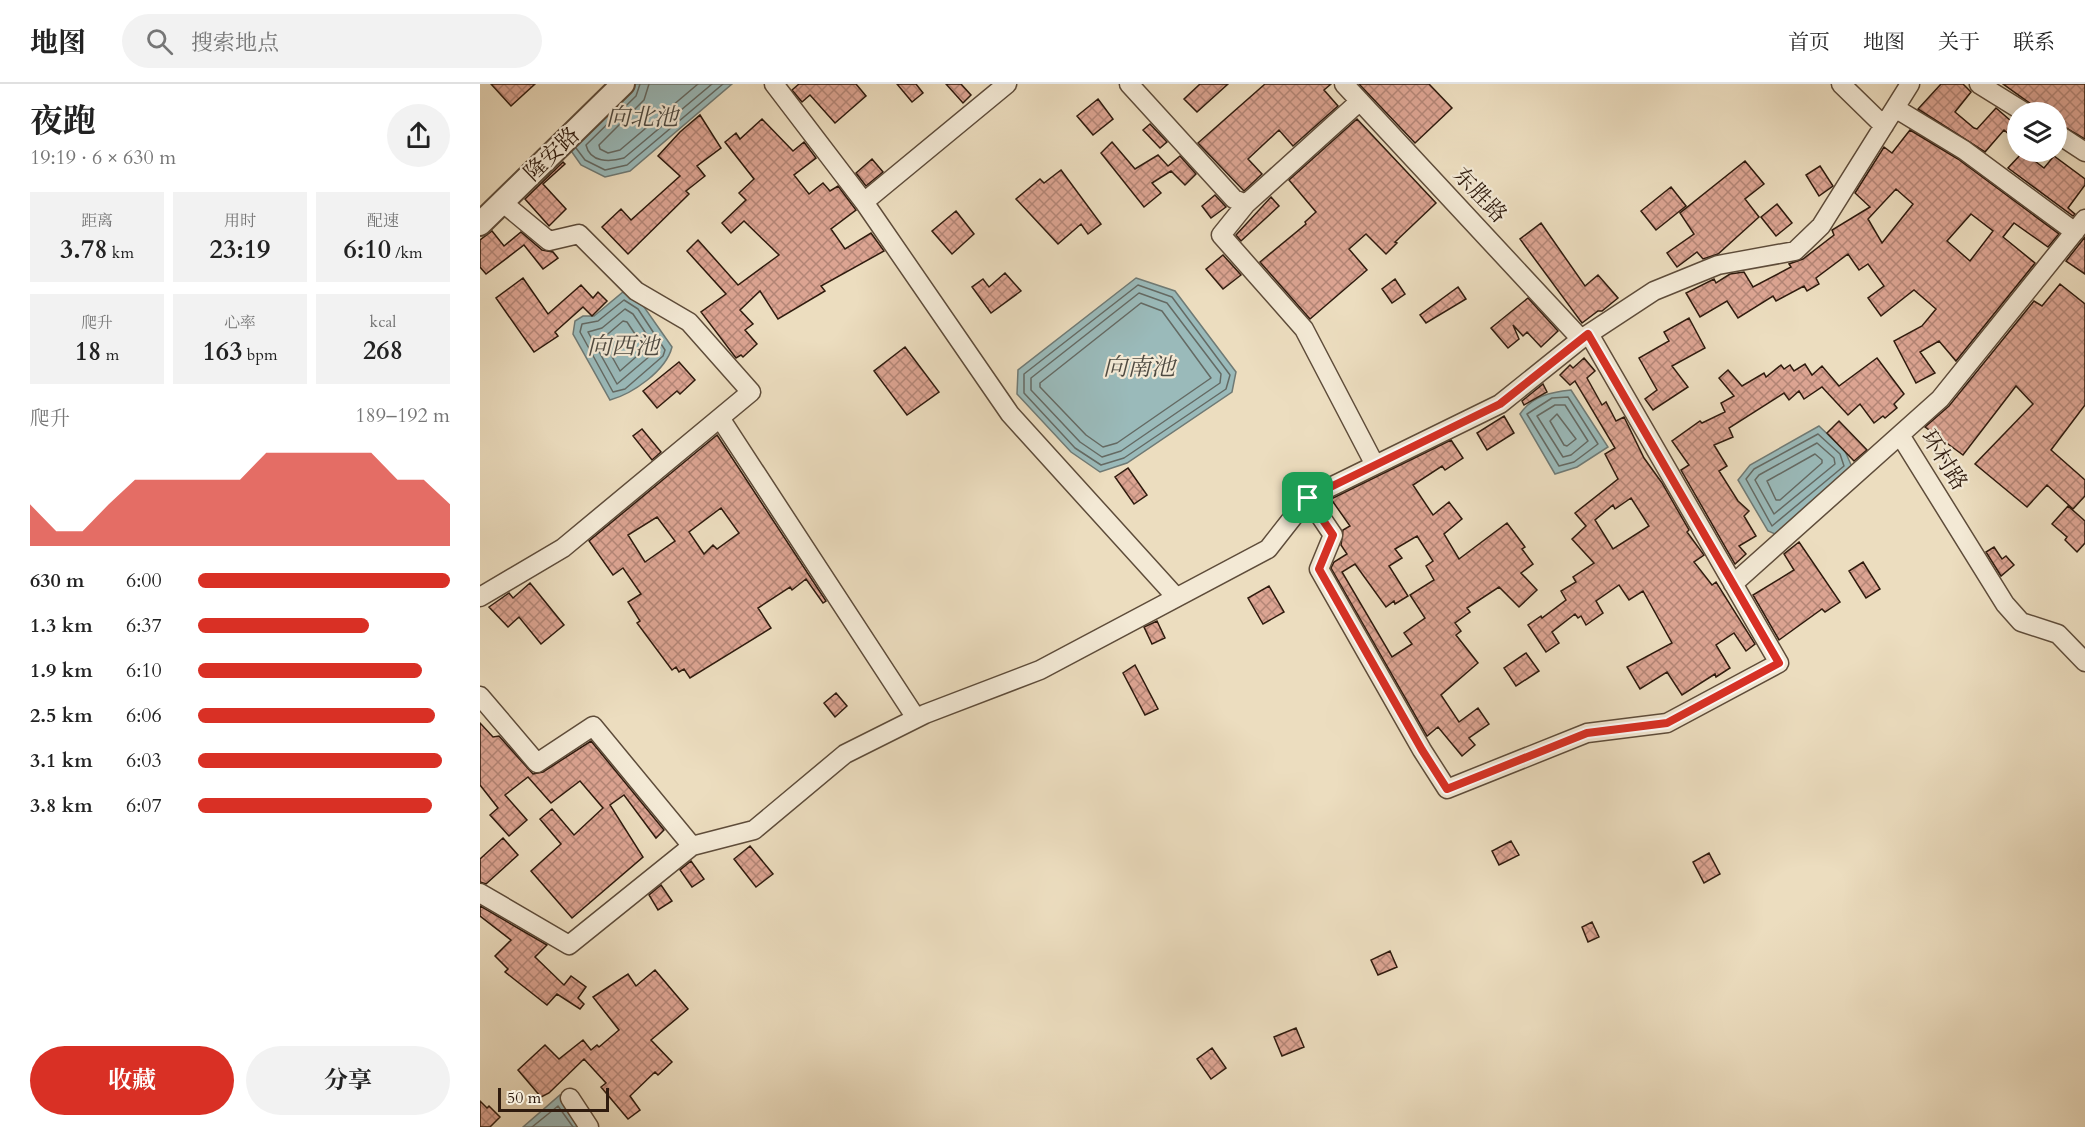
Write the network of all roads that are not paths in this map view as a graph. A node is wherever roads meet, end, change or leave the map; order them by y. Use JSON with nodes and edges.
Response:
{"nodes":[{"id":1,"x":623,"y":84,"type":"edge"},
{"id":2,"x":774,"y":84,"type":"edge"},
{"id":3,"x":1007,"y":84,"type":"edge"},
{"id":4,"x":1129,"y":84,"type":"edge"},
{"id":5,"x":1344,"y":84,"type":"edge"},
{"id":6,"x":1841,"y":84,"type":"edge"},
{"id":7,"x":1910,"y":84,"type":"edge"},
{"id":8,"x":1979,"y":84,"type":"edge"},
{"id":9,"x":1360,"y":101,"type":"junction"},
{"id":10,"x":2008,"y":102,"type":"edge"},
{"id":11,"x":1895,"y":108,"type":"junction"},
{"id":12,"x":1884,"y":126,"type":"junction"},
{"id":13,"x":2067,"y":140,"type":"edge"},
{"id":14,"x":2085,"y":152,"type":"edge"},
{"id":15,"x":864,"y":202,"type":"junction"},
{"id":16,"x":1246,"y":204,"type":"junction"},
{"id":17,"x":487,"y":213,"type":"edge"},
{"id":18,"x":2080,"y":226,"type":"edge"},
{"id":19,"x":1585,"y":337,"type":"junction"},
{"id":20,"x":720,"y":418,"type":"junction"},
{"id":21,"x":1900,"y":435,"type":"junction"},
{"id":22,"x":1375,"y":465,"type":"junction"},
{"id":23,"x":1308,"y":498,"type":"junction"},
{"id":24,"x":1733,"y":584,"type":"junction"},
{"id":25,"x":480,"y":597,"type":"edge"},
{"id":26,"x":1176,"y":597,"type":"junction"},
{"id":27,"x":2085,"y":662,"type":"edge"},
{"id":28,"x":480,"y":696,"type":"edge"},
{"id":29,"x":916,"y":718,"type":"junction"},
{"id":30,"x":692,"y":846,"type":"junction"},
{"id":31,"x":480,"y":893,"type":"edge"},
{"id":32,"x":570,"y":1098,"type":"dead end"},
{"id":33,"x":589,"y":1127,"type":"edge"}],
"edges":[{"from":1,"to":17,"type":"street","name":"隆安路"},
{"from":2,"to":15,"type":"street"},
{"from":3,"to":15,"type":"street"},
{"from":4,"to":16,"type":"street"},
{"from":5,"to":9,"type":"street","name":"东胜路"},
{"from":6,"to":12,"type":"street"},
{"from":7,"to":11,"type":"street"},
{"from":8,"to":10,"type":"street"},
{"from":9,"to":16,"type":"street"},
{"from":9,"to":19,"type":"street","name":"东胜路"},
{"from":11,"to":12,"type":"street"},
{"from":11,"to":18,"type":"street"},
{"from":12,"to":19,"type":"street"},
{"from":13,"to":14,"type":"street"},
{"from":15,"to":26,"type":"street"},
{"from":16,"to":22,"type":"street"},
{"from":17,"to":20,"type":"street"},
{"from":18,"to":21,"type":"street","name":"环村路"},
{"from":19,"to":22,"type":"street"},
{"from":19,"to":24,"type":"street","name":"东胜路"},
{"from":20,"to":25,"type":"street"},
{"from":20,"to":29,"type":"street"},
{"from":21,"to":24,"type":"street"},
{"from":21,"to":27,"type":"street","name":"环村路"},
{"from":22,"to":23,"type":"street"},
{"from":23,"to":24,"type":"street","name":"东胜路"},
{"from":23,"to":26,"type":"street"},
{"from":26,"to":29,"type":"street"},
{"from":28,"to":30,"type":"street"},
{"from":29,"to":30,"type":"street"},
{"from":30,"to":31,"type":"street"},
{"from":32,"to":33,"type":"street"}]}
